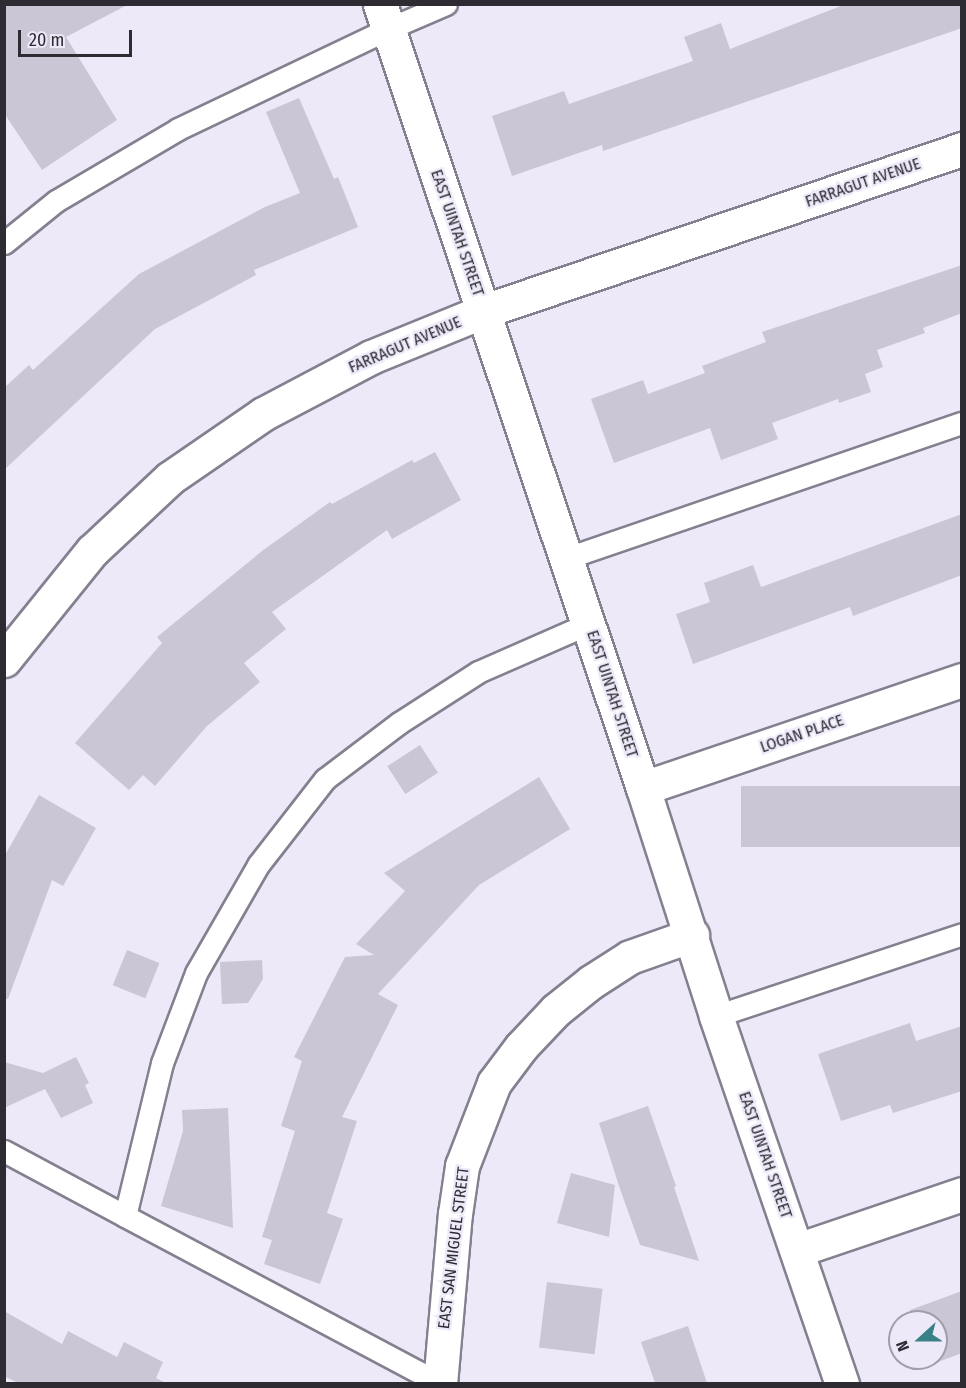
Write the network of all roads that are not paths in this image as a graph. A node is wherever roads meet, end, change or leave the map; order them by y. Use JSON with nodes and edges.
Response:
{"nodes":[{"id":1,"x":446,"y":4,"type":"edge"},
{"id":2,"x":384,"y":16,"type":"edge"},
{"id":3,"x":962,"y":149,"type":"edge"},
{"id":4,"x":4,"y":243,"type":"edge"},
{"id":5,"x":484,"y":311,"type":"junction"},
{"id":6,"x":962,"y":423,"type":"edge"},
{"id":7,"x":567,"y":558,"type":"junction"},
{"id":8,"x":588,"y":624,"type":"junction"},
{"id":9,"x":4,"y":660,"type":"edge"},
{"id":10,"x":962,"y":680,"type":"edge"},
{"id":11,"x":643,"y":788,"type":"junction"},
{"id":12,"x":962,"y":934,"type":"edge"},
{"id":13,"x":692,"y":935,"type":"junction"},
{"id":14,"x":716,"y":1016,"type":"junction"},
{"id":15,"x":4,"y":1151,"type":"edge"},
{"id":16,"x":962,"y":1194,"type":"edge"},
{"id":17,"x":125,"y":1216,"type":"junction"},
{"id":18,"x":798,"y":1250,"type":"junction"},
{"id":19,"x":440,"y":1383,"type":"edge"},
{"id":20,"x":842,"y":1383,"type":"edge"}],
"edges":[{"from":1,"to":2,"type":"lane"},
{"from":2,"to":4,"type":"lane"},
{"from":2,"to":5,"type":"street","name":"EAST UINTAH STREET"},
{"from":3,"to":5,"type":"street","name":"FARRAGUT AVENUE"},
{"from":5,"to":7,"type":"street","name":"EAST UINTAH STREET"},
{"from":5,"to":9,"type":"street","name":"FARRAGUT AVENUE"},
{"from":6,"to":7,"type":"lane"},
{"from":7,"to":8,"type":"street","name":"EAST UINTAH STREET"},
{"from":8,"to":11,"type":"street","name":"EAST UINTAH STREET"},
{"from":8,"to":17,"type":"lane"},
{"from":10,"to":11,"type":"street","name":"LOGAN PLACE"},
{"from":11,"to":13,"type":"street","name":"EAST UINTAH STREET"},
{"from":12,"to":14,"type":"lane"},
{"from":13,"to":14,"type":"street","name":"EAST UINTAH STREET"},
{"from":13,"to":19,"type":"street","name":"EAST SAN MIGUEL STREET"},
{"from":14,"to":18,"type":"street","name":"EAST UINTAH STREET"},
{"from":15,"to":17,"type":"lane"},
{"from":16,"to":18,"type":"street"},
{"from":17,"to":19,"type":"lane"},
{"from":18,"to":20,"type":"street","name":"EAST UINTAH STREET"}]}
